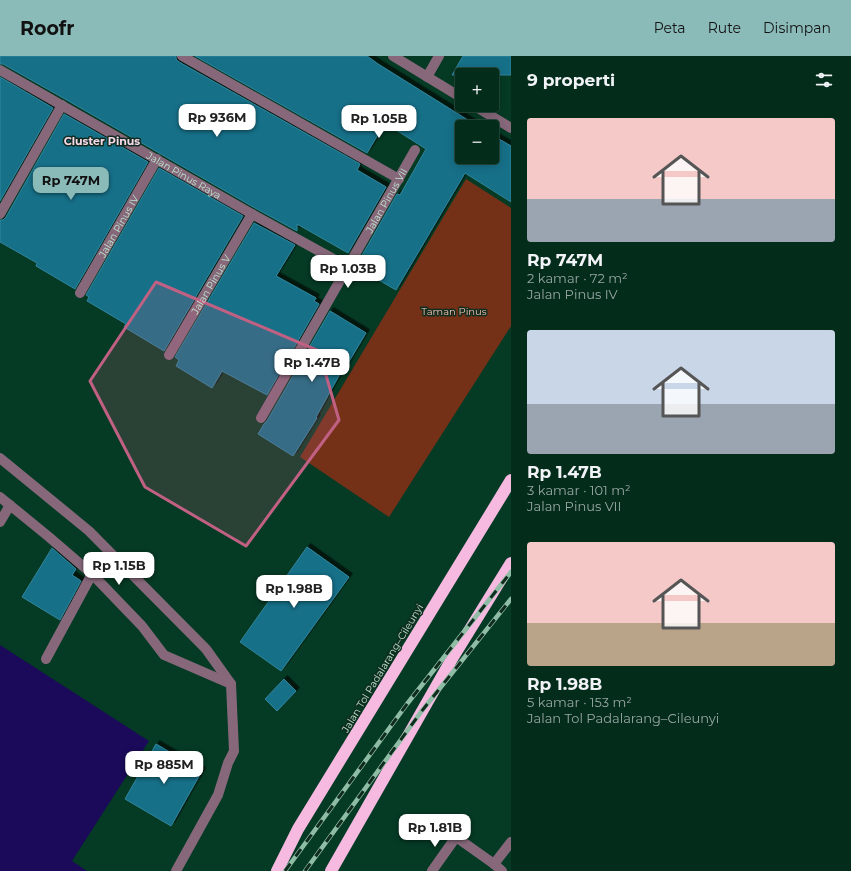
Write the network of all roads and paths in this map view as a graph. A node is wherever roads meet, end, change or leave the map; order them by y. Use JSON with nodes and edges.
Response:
{"nodes":[{"id":1,"x":182,"y":56,"type":"edge"},
{"id":2,"x":393,"y":56,"type":"edge"},
{"id":3,"x":440,"y":56,"type":"edge"},
{"id":4,"x":0,"y":70,"type":"edge"},
{"id":5,"x":427,"y":77,"type":"junction"},
{"id":6,"x":455,"y":94,"type":"edge"},
{"id":7,"x":62,"y":105,"type":"junction"},
{"id":8,"x":485,"y":112,"type":"edge"},
{"id":9,"x":511,"y":127,"type":"edge"},
{"id":10,"x":415,"y":150,"type":"dead end"},
{"id":11,"x":157,"y":159,"type":"junction"},
{"id":12,"x":399,"y":179,"type":"junction"},
{"id":13,"x":0,"y":214,"type":"edge"},
{"id":14,"x":252,"y":214,"type":"junction"},
{"id":15,"x":348,"y":267,"type":"junction"},
{"id":16,"x":80,"y":293,"type":"dead end"},
{"id":17,"x":169,"y":356,"type":"dead end"},
{"id":18,"x":261,"y":418,"type":"dead end"},
{"id":19,"x":0,"y":458,"type":"edge"},
{"id":20,"x":511,"y":480,"type":"edge"},
{"id":21,"x":0,"y":497,"type":"edge"},
{"id":22,"x":10,"y":505,"type":"junction"},
{"id":23,"x":0,"y":522,"type":"edge"},
{"id":24,"x":511,"y":563,"type":"edge"},
{"id":25,"x":92,"y":574,"type":"junction"},
{"id":26,"x":46,"y":659,"type":"dead end"},
{"id":27,"x":231,"y":684,"type":"junction"},
{"id":28,"x":511,"y":842,"type":"edge"},
{"id":29,"x":494,"y":864,"type":"junction"},
{"id":30,"x":176,"y":871,"type":"edge"},
{"id":31,"x":277,"y":871,"type":"edge"},
{"id":32,"x":331,"y":871,"type":"edge"},
{"id":33,"x":432,"y":871,"type":"edge"},
{"id":34,"x":502,"y":871,"type":"edge"}],
"edges":[{"from":1,"to":12,"type":"street"},
{"from":2,"to":5,"type":"street"},
{"from":3,"to":5,"type":"street"},
{"from":4,"to":7,"type":"street","name":"Jalan Pinus Raya"},
{"from":5,"to":6,"type":"street"},
{"from":7,"to":11,"type":"street","name":"Jalan Pinus Raya"},
{"from":7,"to":13,"type":"street"},
{"from":8,"to":9,"type":"street"},
{"from":10,"to":12,"type":"street","name":"Jalan Pinus VII"},
{"from":11,"to":14,"type":"street","name":"Jalan Pinus Raya"},
{"from":11,"to":16,"type":"street","name":"Jalan Pinus IV"},
{"from":12,"to":15,"type":"street","name":"Jalan Pinus VII"},
{"from":14,"to":15,"type":"street","name":"Jalan Pinus Raya"},
{"from":14,"to":17,"type":"street","name":"Jalan Pinus V"},
{"from":15,"to":18,"type":"street","name":"Jalan Pinus VII"},
{"from":19,"to":27,"type":"street"},
{"from":20,"to":31,"type":"highway","name":"Jalan Tol Padalarang–Cileunyi"},
{"from":21,"to":22,"type":"street"},
{"from":22,"to":23,"type":"street"},
{"from":22,"to":25,"type":"street"},
{"from":24,"to":32,"type":"highway"},
{"from":25,"to":26,"type":"street"},
{"from":25,"to":27,"type":"street"},
{"from":27,"to":30,"type":"street"},
{"from":28,"to":29,"type":"street"},
{"from":29,"to":33,"type":"street"},
{"from":29,"to":34,"type":"street"}]}
